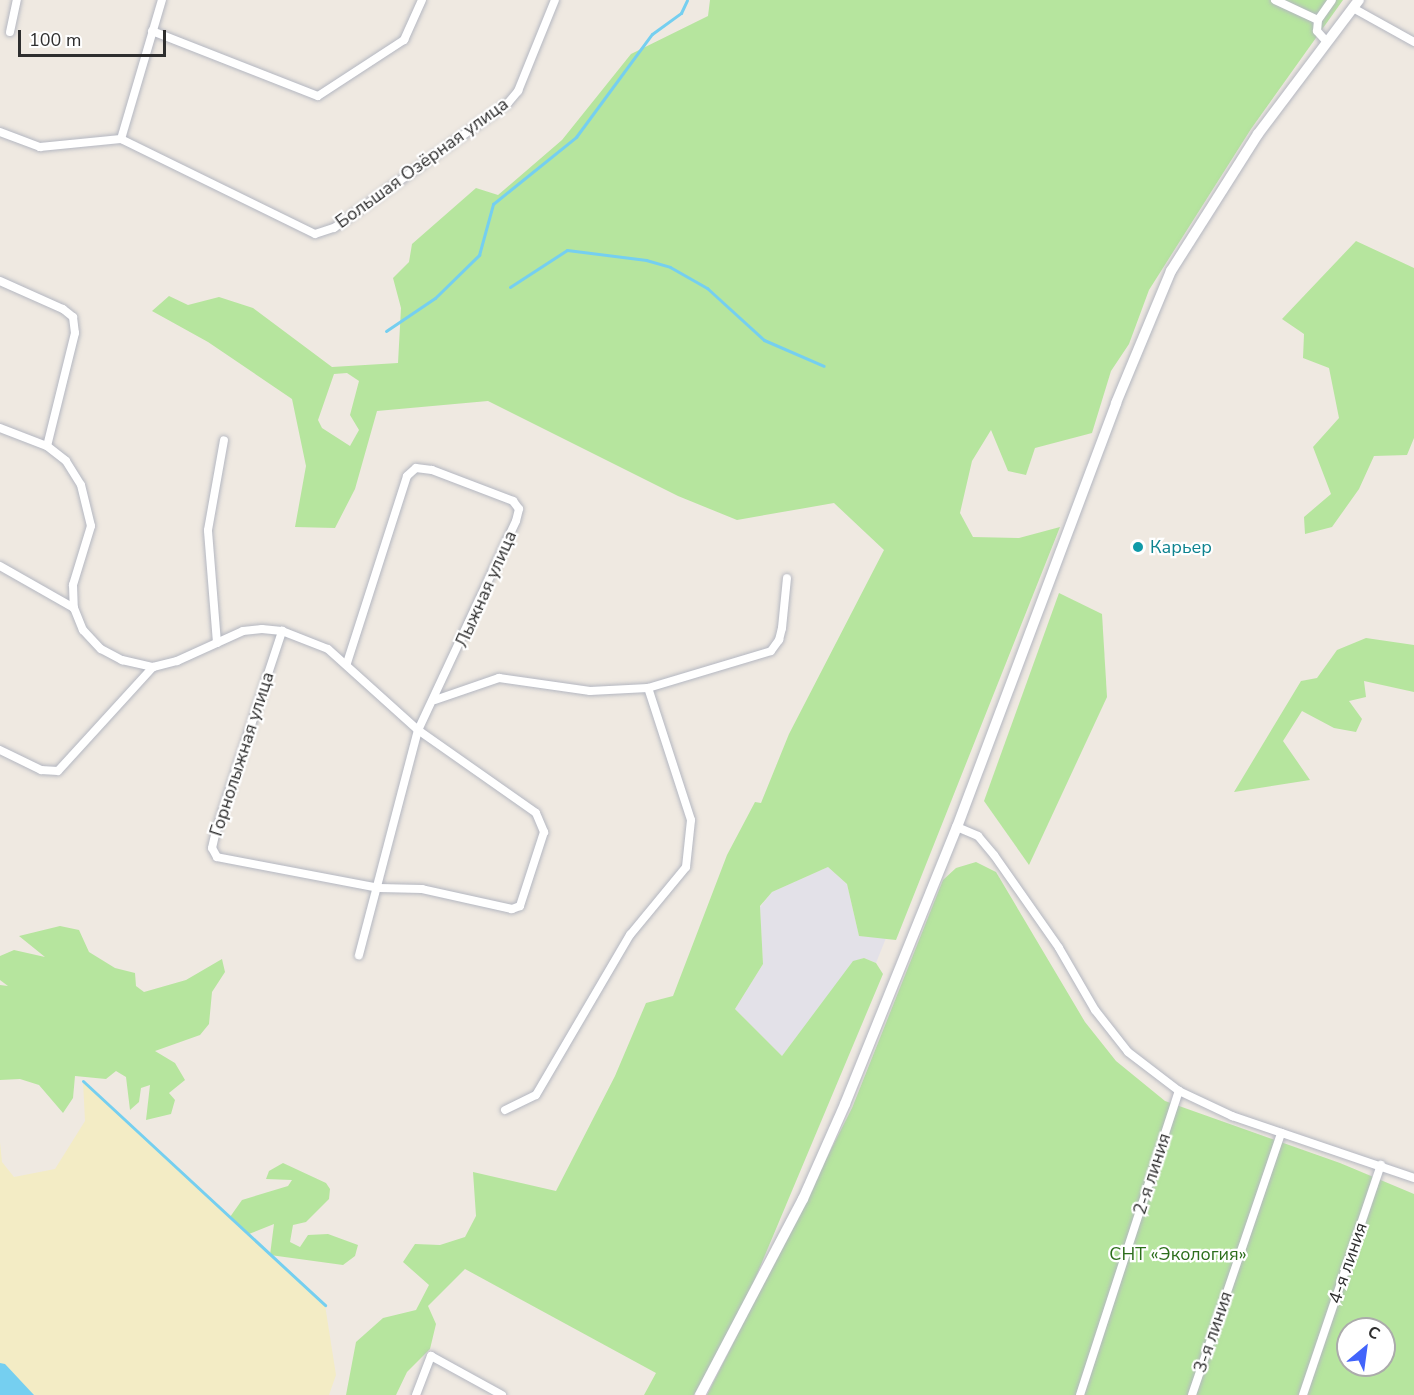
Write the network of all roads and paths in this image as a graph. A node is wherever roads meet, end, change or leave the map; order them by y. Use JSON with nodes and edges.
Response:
{"nodes":[{"id":1,"x":17,"y":0,"type":"edge"},
{"id":2,"x":162,"y":0,"type":"edge"},
{"id":3,"x":422,"y":0,"type":"edge"},
{"id":4,"x":555,"y":0,"type":"edge"},
{"id":5,"x":1275,"y":0,"type":"edge"},
{"id":6,"x":1332,"y":0,"type":"edge"},
{"id":7,"x":1356,"y":4,"type":"edge"},
{"id":8,"x":1318,"y":20,"type":"junction"},
{"id":9,"x":152,"y":31,"type":"junction"},
{"id":10,"x":10,"y":32,"type":"dead end"},
{"id":11,"x":1327,"y":42,"type":"junction"},
{"id":12,"x":1414,"y":42,"type":"edge"},
{"id":13,"x":0,"y":132,"type":"edge"},
{"id":14,"x":121,"y":139,"type":"junction"},
{"id":15,"x":0,"y":281,"type":"edge"},
{"id":16,"x":0,"y":428,"type":"edge"},
{"id":17,"x":224,"y":440,"type":"dead end"},
{"id":18,"x":47,"y":446,"type":"junction"},
{"id":19,"x":0,"y":566,"type":"edge"},
{"id":20,"x":787,"y":578,"type":"dead end"},
{"id":21,"x":74,"y":608,"type":"junction"},
{"id":22,"x":282,"y":631,"type":"junction"},
{"id":23,"x":217,"y":643,"type":"junction"},
{"id":24,"x":347,"y":663,"type":"junction"},
{"id":25,"x":153,"y":667,"type":"junction"},
{"id":26,"x":648,"y":688,"type":"junction"},
{"id":27,"x":435,"y":700,"type":"junction"},
{"id":28,"x":418,"y":730,"type":"junction"},
{"id":29,"x":0,"y":750,"type":"edge"},
{"id":30,"x":957,"y":826,"type":"junction"},
{"id":31,"x":379,"y":888,"type":"junction"},
{"id":32,"x":358,"y":955,"type":"dead end"},
{"id":33,"x":1179,"y":1090,"type":"junction"},
{"id":34,"x":505,"y":1110,"type":"dead end"},
{"id":35,"x":1281,"y":1133,"type":"junction"},
{"id":36,"x":1381,"y":1165,"type":"junction"},
{"id":37,"x":1414,"y":1178,"type":"edge"},
{"id":38,"x":416,"y":1395,"type":"edge"},
{"id":39,"x":502,"y":1395,"type":"edge"},
{"id":40,"x":700,"y":1395,"type":"edge"},
{"id":41,"x":1080,"y":1395,"type":"edge"},
{"id":42,"x":1192,"y":1395,"type":"edge"},
{"id":43,"x":1303,"y":1395,"type":"edge"}],
"edges":[{"from":1,"to":10,"type":"street"},
{"from":2,"to":9,"type":"street"},
{"from":3,"to":9,"type":"street"},
{"from":4,"to":14,"type":"street","name":"Большая Озёрная улица"},
{"from":5,"to":8,"type":"street"},
{"from":6,"to":8,"type":"street"},
{"from":7,"to":11,"type":"main road"},
{"from":7,"to":12,"type":"street"},
{"from":8,"to":11,"type":"street"},
{"from":9,"to":14,"type":"street"},
{"from":11,"to":30,"type":"main road"},
{"from":13,"to":14,"type":"street"},
{"from":15,"to":18,"type":"street"},
{"from":16,"to":18,"type":"street"},
{"from":17,"to":23,"type":"street"},
{"from":18,"to":21,"type":"street"},
{"from":19,"to":21,"type":"street"},
{"from":20,"to":26,"type":"street"},
{"from":21,"to":25,"type":"street"},
{"from":22,"to":23,"type":"street"},
{"from":22,"to":24,"type":"street"},
{"from":22,"to":31,"type":"street","name":"Горнолыжная улица"},
{"from":23,"to":25,"type":"street"},
{"from":24,"to":27,"type":"street","name":"Лыжная улица"},
{"from":24,"to":28,"type":"street"},
{"from":25,"to":29,"type":"street"},
{"from":26,"to":27,"type":"street"},
{"from":26,"to":34,"type":"street"},
{"from":27,"to":28,"type":"street","name":"Лыжная улица"},
{"from":28,"to":31,"type":"street"},
{"from":28,"to":31,"type":"street","name":"Горнолыжная улица"},
{"from":30,"to":33,"type":"street"},
{"from":30,"to":40,"type":"main road"},
{"from":31,"to":32,"type":"street"},
{"from":33,"to":35,"type":"street"},
{"from":33,"to":41,"type":"street","name":"2-я линия"},
{"from":35,"to":36,"type":"street"},
{"from":35,"to":42,"type":"street","name":"3-я линия"},
{"from":36,"to":37,"type":"street"},
{"from":36,"to":43,"type":"street","name":"4-я линия"},
{"from":38,"to":39,"type":"street"}]}
